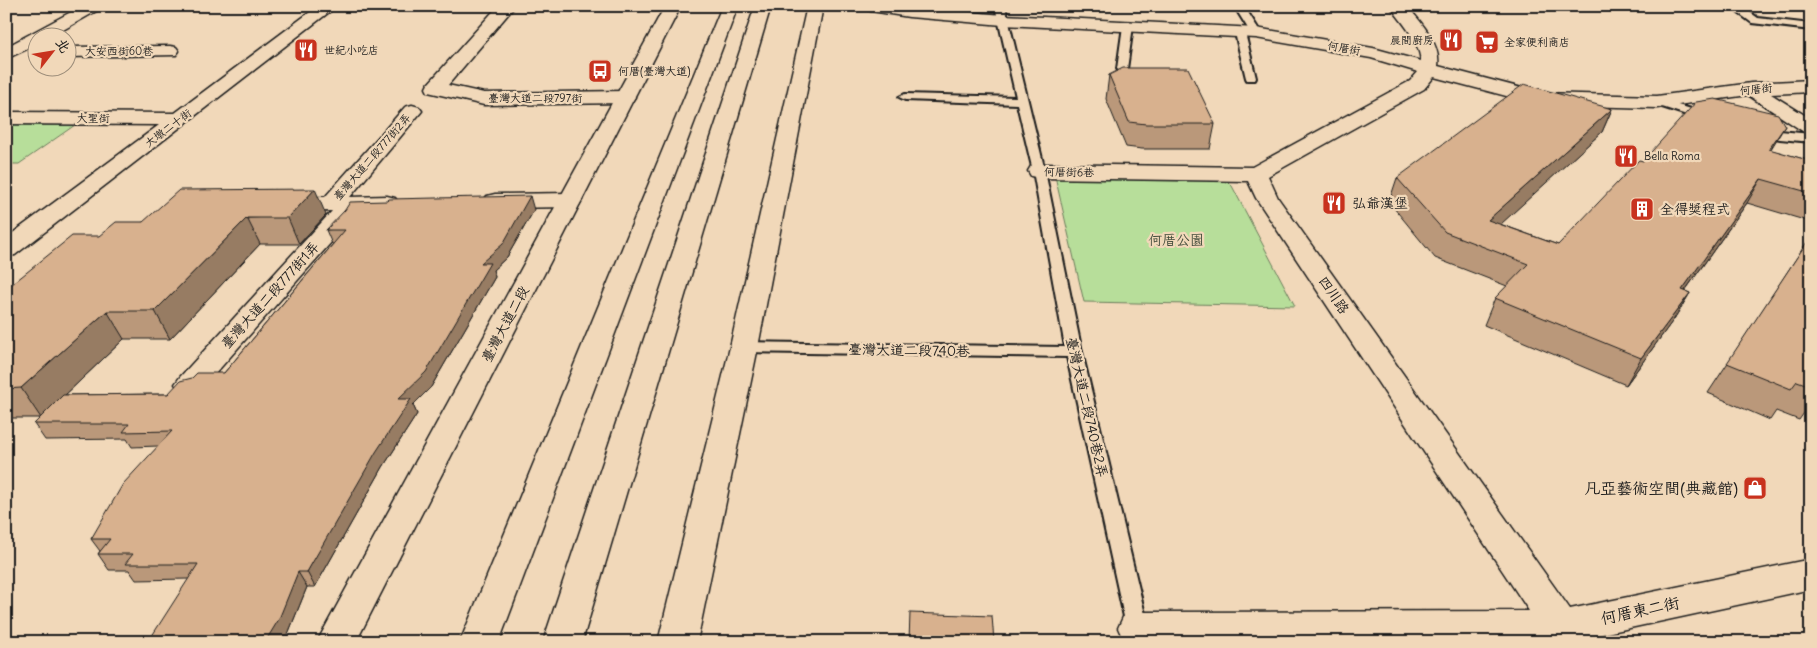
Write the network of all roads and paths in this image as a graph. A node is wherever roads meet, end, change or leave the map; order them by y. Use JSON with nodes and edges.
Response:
{"nodes":[{"id":1,"x":94,"y":6,"type":"edge"},
{"id":2,"x":329,"y":6,"type":"edge"},
{"id":3,"x":508,"y":6,"type":"edge"},
{"id":4,"x":673,"y":6,"type":"edge"},
{"id":5,"x":730,"y":6,"type":"edge"},
{"id":6,"x":763,"y":6,"type":"edge"},
{"id":7,"x":815,"y":6,"type":"edge"},
{"id":8,"x":871,"y":6,"type":"edge"},
{"id":9,"x":1239,"y":6,"type":"edge"},
{"id":10,"x":1398,"y":6,"type":"edge"},
{"id":11,"x":1734,"y":6,"type":"edge"},
{"id":12,"x":1001,"y":13,"type":"edge"},
{"id":13,"x":1128,"y":26,"type":"junction"},
{"id":14,"x":1811,"y":27,"type":"edge"},
{"id":15,"x":1248,"y":33,"type":"junction"},
{"id":16,"x":170,"y":51,"type":"dead end"},
{"id":17,"x":28,"y":52,"type":"edge"},
{"id":18,"x":78,"y":52,"type":"edge"},
{"id":19,"x":8,"y":53,"type":"edge"},
{"id":20,"x":1429,"y":68,"type":"junction"},
{"id":21,"x":1122,"y":69,"type":"edge"},
{"id":22,"x":1251,"y":78,"type":"dead end"},
{"id":23,"x":1811,"y":86,"type":"edge"},
{"id":24,"x":1751,"y":89,"type":"junction"},
{"id":25,"x":626,"y":97,"type":"junction"},
{"id":26,"x":905,"y":97,"type":"dead end"},
{"id":27,"x":1022,"y":101,"type":"junction"},
{"id":28,"x":1658,"y":102,"type":"junction"},
{"id":29,"x":412,"y":111,"type":"dead end"},
{"id":30,"x":6,"y":118,"type":"edge"},
{"id":31,"x":180,"y":119,"type":"junction"},
{"id":32,"x":1719,"y":121,"type":"edge"},
{"id":33,"x":1745,"y":127,"type":"edge"},
{"id":34,"x":1811,"y":128,"type":"edge"},
{"id":35,"x":1811,"y":138,"type":"edge"},
{"id":36,"x":1039,"y":172,"type":"junction"},
{"id":37,"x":1256,"y":174,"type":"junction"},
{"id":38,"x":571,"y":200,"type":"junction"},
{"id":39,"x":473,"y":201,"type":"edge"},
{"id":40,"x":405,"y":202,"type":"edge"},
{"id":41,"x":339,"y":204,"type":"junction"},
{"id":42,"x":266,"y":205,"type":"edge"},
{"id":43,"x":6,"y":250,"type":"edge"},
{"id":44,"x":744,"y":347,"type":"junction"},
{"id":45,"x":1074,"y":352,"type":"junction"},
{"id":46,"x":190,"y":384,"type":"edge"},
{"id":47,"x":1811,"y":574,"type":"edge"},
{"id":48,"x":1566,"y":634,"type":"edge"},
{"id":49,"x":1139,"y":635,"type":"edge"},
{"id":50,"x":336,"y":642,"type":"edge"},
{"id":51,"x":479,"y":642,"type":"edge"},
{"id":52,"x":562,"y":642,"type":"edge"},
{"id":53,"x":677,"y":642,"type":"edge"}],
"edges":[{"from":1,"to":19,"type":"street"},
{"from":2,"to":31,"type":"street","name":"大墩二十街"},
{"from":3,"to":25,"type":"street","name":"臺灣大道二段797街"},
{"from":4,"to":25,"type":"street","name":"臺灣大道二段"},
{"from":5,"to":51,"type":"street"},
{"from":6,"to":52,"type":"street"},
{"from":7,"to":44,"type":"street"},
{"from":8,"to":12,"type":"street","name":"何厝街"},
{"from":9,"to":15,"type":"lane"},
{"from":10,"to":20,"type":"street"},
{"from":11,"to":14,"type":"lane"},
{"from":12,"to":13,"type":"street","name":"何厝街"},
{"from":12,"to":27,"type":"lane","name":"何厝街6巷"},
{"from":13,"to":15,"type":"street","name":"何厝街"},
{"from":13,"to":21,"type":"lane"},
{"from":15,"to":20,"type":"street","name":"何厝街"},
{"from":15,"to":22,"type":"lane"},
{"from":16,"to":18,"type":"street","name":"大安西街60巷"},
{"from":17,"to":19,"type":"street"},
{"from":20,"to":28,"type":"street","name":"何厝街"},
{"from":20,"to":37,"type":"street"},
{"from":23,"to":24,"type":"street","name":"何厝街"},
{"from":24,"to":28,"type":"street","name":"何厝街"},
{"from":24,"to":34,"type":"street"},
{"from":25,"to":38,"type":"street","name":"臺灣大道二段"},
{"from":26,"to":27,"type":"lane"},
{"from":27,"to":36,"type":"lane","name":"何厝街6巷"},
{"from":28,"to":32,"type":"lane"},
{"from":29,"to":41,"type":"street","name":"臺灣大道二段777街2弄"},
{"from":30,"to":31,"type":"street","name":"大聖街"},
{"from":31,"to":43,"type":"street","name":"大墩二十街"},
{"from":33,"to":35,"type":"lane"},
{"from":36,"to":37,"type":"street","name":"何厝街6巷"},
{"from":36,"to":45,"type":"lane","name":"臺灣大道二段740巷2弄"},
{"from":37,"to":48,"type":"street","name":"四川路"},
{"from":38,"to":39,"type":"street"},
{"from":38,"to":50,"type":"street","name":"臺灣大道二段"},
{"from":40,"to":41,"type":"street"},
{"from":41,"to":42,"type":"street"},
{"from":41,"to":46,"type":"street","name":"臺灣大道二段777街1弄"},
{"from":44,"to":45,"type":"lane","name":"臺灣大道二段740巷"},
{"from":44,"to":53,"type":"street"},
{"from":45,"to":49,"type":"lane","name":"臺灣大道二段740巷2弄"},
{"from":47,"to":48,"type":"street","name":"何厝東二街"},
{"from":48,"to":49,"type":"street","name":"何厝東二街"}]}
